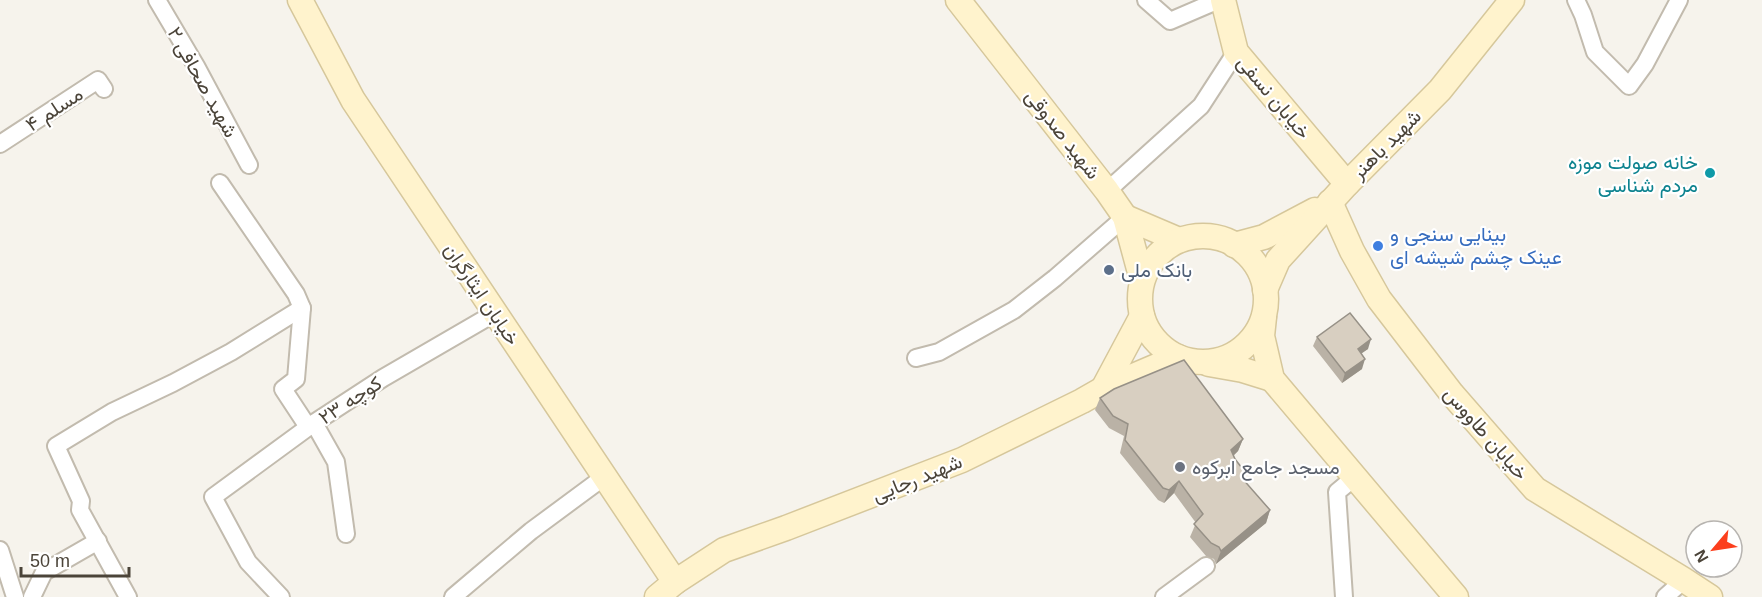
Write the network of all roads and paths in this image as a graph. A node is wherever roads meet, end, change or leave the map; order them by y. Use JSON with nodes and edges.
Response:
{"nodes":[{"id":1,"x":157,"y":0,"type":"edge"},
{"id":2,"x":300,"y":0,"type":"edge"},
{"id":3,"x":958,"y":0,"type":"edge"},
{"id":4,"x":1146,"y":0,"type":"edge"},
{"id":5,"x":1221,"y":0,"type":"edge"},
{"id":6,"x":1512,"y":0,"type":"edge"},
{"id":7,"x":1576,"y":0,"type":"edge"},
{"id":8,"x":1679,"y":0,"type":"edge"},
{"id":9,"x":1236,"y":52,"type":"junction"},
{"id":10,"x":104,"y":89,"type":"dead end"},
{"id":11,"x":0,"y":143,"type":"edge"},
{"id":12,"x":249,"y":165,"type":"dead end"},
{"id":13,"x":220,"y":183,"type":"dead end"},
{"id":14,"x":1347,"y":183,"type":"junction"},
{"id":15,"x":1107,"y":191,"type":"junction"},
{"id":16,"x":1330,"y":202,"type":"junction"},
{"id":17,"x":1125,"y":217,"type":"junction"},
{"id":18,"x":1179,"y":240,"type":"junction"},
{"id":19,"x":1234,"y":245,"type":"junction"},
{"id":20,"x":1142,"y":280,"type":"junction"},
{"id":21,"x":1265,"y":300,"type":"junction"},
{"id":22,"x":302,"y":308,"type":"junction"},
{"id":23,"x":495,"y":313,"type":"junction"},
{"id":24,"x":1142,"y":316,"type":"junction"},
{"id":25,"x":916,"y":358,"type":"dead end"},
{"id":26,"x":1188,"y":360,"type":"junction"},
{"id":27,"x":1272,"y":379,"type":"junction"},
{"id":28,"x":1103,"y":389,"type":"junction"},
{"id":29,"x":311,"y":425,"type":"junction"},
{"id":30,"x":604,"y":477,"type":"junction"},
{"id":31,"x":1355,"y":477,"type":"junction"},
{"id":32,"x":346,"y":534,"type":"dead end"},
{"id":33,"x":98,"y":541,"type":"junction"},
{"id":34,"x":0,"y":550,"type":"edge"},
{"id":35,"x":1206,"y":566,"type":"dead end"},
{"id":36,"x":1684,"y":580,"type":"junction"},
{"id":37,"x":666,"y":589,"type":"edge"},
{"id":38,"x":15,"y":597,"type":"edge"},
{"id":39,"x":32,"y":597,"type":"edge"},
{"id":40,"x":128,"y":597,"type":"edge"},
{"id":41,"x":281,"y":597,"type":"edge"},
{"id":42,"x":453,"y":597,"type":"edge"},
{"id":43,"x":1164,"y":597,"type":"edge"},
{"id":44,"x":1344,"y":597,"type":"edge"},
{"id":45,"x":1456,"y":597,"type":"edge"},
{"id":46,"x":1665,"y":597,"type":"edge"},
{"id":47,"x":1710,"y":597,"type":"edge"}],
"edges":[{"from":1,"to":12,"type":"street","name":"شهید صحافی ۲"},
{"from":2,"to":23,"type":"street","name":"خیابان ایثارگران"},
{"from":3,"to":15,"type":"street","name":"شهید صدوقی"},
{"from":4,"to":5,"type":"street"},
{"from":5,"to":9,"type":"street","name":"خیابان نسفی"},
{"from":6,"to":14,"type":"street","name":"شهید باهنر"},
{"from":7,"to":8,"type":"street"},
{"from":9,"to":14,"type":"street","name":"خیابان نسفی"},
{"from":9,"to":15,"type":"street"},
{"from":10,"to":11,"type":"street","name":"مسلم ۴"},
{"from":13,"to":22,"type":"street"},
{"from":14,"to":16,"type":"street","name":"شهید باهنر"},
{"from":15,"to":17,"type":"street","name":"شهید صدوقی"},
{"from":16,"to":19,"type":"street"},
{"from":16,"to":21,"type":"street","name":"شهید باهنر"},
{"from":16,"to":36,"type":"street","name":"خیابان طاووس"},
{"from":17,"to":18,"type":"street"},
{"from":17,"to":20,"type":"street","name":"شهید صدوقی"},
{"from":17,"to":25,"type":"street"},
{"from":18,"to":19,"type":"street"},
{"from":18,"to":20,"type":"street"},
{"from":19,"to":21,"type":"street"},
{"from":20,"to":24,"type":"street"},
{"from":21,"to":26,"type":"street"},
{"from":21,"to":27,"type":"street"},
{"from":22,"to":29,"type":"street"},
{"from":22,"to":33,"type":"street"},
{"from":23,"to":29,"type":"street","name":"کوچه ۲۳"},
{"from":23,"to":30,"type":"street","name":"خیابان ایثارگران"},
{"from":24,"to":26,"type":"street"},
{"from":24,"to":28,"type":"street"},
{"from":26,"to":27,"type":"street"},
{"from":26,"to":28,"type":"street","name":"شهید رجایی"},
{"from":27,"to":31,"type":"street"},
{"from":28,"to":37,"type":"street","name":"شهید رجایی"},
{"from":29,"to":32,"type":"street"},
{"from":29,"to":41,"type":"street","name":"کوچه ۲۳"},
{"from":30,"to":37,"type":"street","name":"خیابان ایثارگران"},
{"from":30,"to":42,"type":"street"},
{"from":31,"to":44,"type":"street"},
{"from":31,"to":45,"type":"street"},
{"from":33,"to":39,"type":"street"},
{"from":33,"to":40,"type":"street"},
{"from":34,"to":38,"type":"street"},
{"from":35,"to":43,"type":"street"},
{"from":36,"to":46,"type":"street"},
{"from":36,"to":47,"type":"street","name":"خیابان طاووس"}]}
